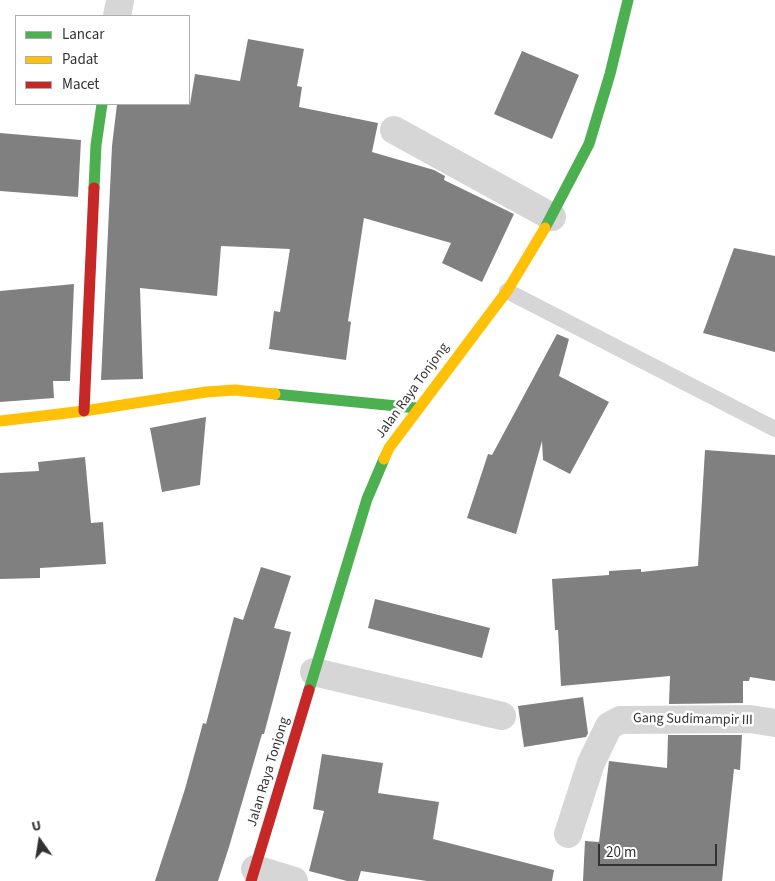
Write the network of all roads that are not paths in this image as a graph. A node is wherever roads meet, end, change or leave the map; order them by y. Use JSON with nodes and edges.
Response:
{"nodes":[{"id":1,"x":120,"y":0,"type":"edge"},
{"id":2,"x":628,"y":0,"type":"edge"},
{"id":3,"x":117,"y":15,"type":"edge"},
{"id":4,"x":102,"y":105,"type":"edge"},
{"id":5,"x":394,"y":130,"type":"dead end"},
{"id":6,"x":552,"y":217,"type":"junction"},
{"id":7,"x":507,"y":291,"type":"junction"},
{"id":8,"x":417,"y":408,"type":"junction"},
{"id":9,"x":84,"y":411,"type":"junction"},
{"id":10,"x":0,"y":421,"type":"edge"},
{"id":11,"x":775,"y":429,"type":"edge"},
{"id":12,"x":314,"y":672,"type":"junction"},
{"id":13,"x":502,"y":716,"type":"dead end"},
{"id":14,"x":775,"y":723,"type":"edge"},
{"id":15,"x":568,"y":834,"type":"dead end"},
{"id":16,"x":253,"y":875,"type":"edge"},
{"id":17,"x":294,"y":881,"type":"edge"}],
"edges":[{"from":1,"to":3,"type":"street"},
{"from":2,"to":6,"type":"main road","name":"Jalan Raya Tonjong"},
{"from":4,"to":9,"type":"main road"},
{"from":5,"to":6,"type":"street"},
{"from":6,"to":7,"type":"main road","name":"Jalan Raya Tonjong"},
{"from":7,"to":8,"type":"main road","name":"Jalan Raya Tonjong"},
{"from":7,"to":11,"type":"lane"},
{"from":8,"to":9,"type":"main road"},
{"from":8,"to":12,"type":"main road","name":"Jalan Raya Tonjong"},
{"from":9,"to":10,"type":"main road"},
{"from":12,"to":13,"type":"street"},
{"from":12,"to":16,"type":"main road","name":"Jalan Raya Tonjong"},
{"from":14,"to":15,"type":"street","name":"Gang Sudimampir III"},
{"from":16,"to":17,"type":"street"}]}
